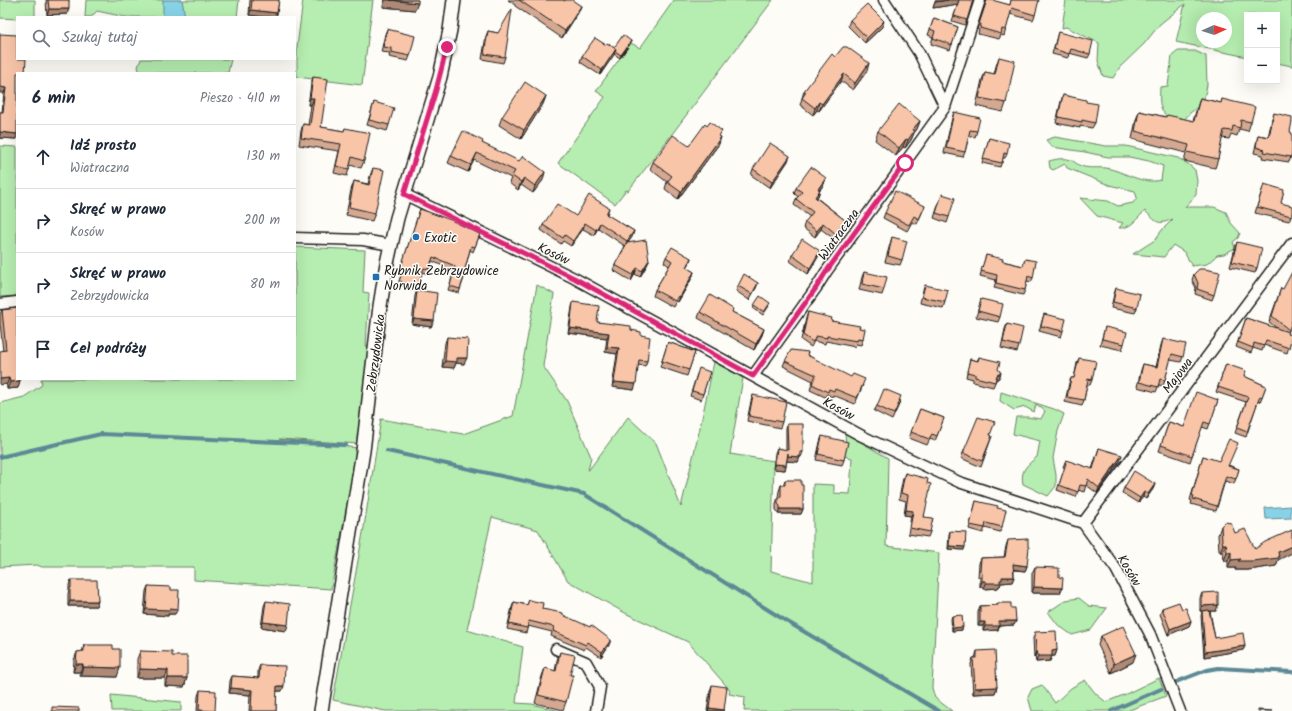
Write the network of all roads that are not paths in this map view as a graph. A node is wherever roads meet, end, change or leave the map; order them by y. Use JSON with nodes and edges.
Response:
{"nodes":[{"id":1,"x":454,"y":0,"type":"edge"},
{"id":2,"x":884,"y":0,"type":"edge"},
{"id":3,"x":980,"y":0,"type":"edge"},
{"id":4,"x":945,"y":107,"type":"junction"},
{"id":5,"x":404,"y":194,"type":"junction"},
{"id":6,"x":296,"y":238,"type":"edge"},
{"id":7,"x":1292,"y":243,"type":"edge"},
{"id":8,"x":391,"y":245,"type":"junction"},
{"id":9,"x":16,"y":302,"type":"edge"},
{"id":10,"x":0,"y":304,"type":"edge"},
{"id":11,"x":753,"y":376,"type":"junction"},
{"id":12,"x":1083,"y":523,"type":"junction"},
{"id":13,"x":556,"y":649,"type":"dead end"},
{"id":14,"x":321,"y":711,"type":"edge"},
{"id":15,"x":596,"y":711,"type":"edge"},
{"id":16,"x":1180,"y":711,"type":"edge"}],
"edges":[{"from":1,"to":5,"type":"street","name":"Zebrzydowicka"},
{"from":2,"to":4,"type":"street"},
{"from":3,"to":4,"type":"street","name":"Wiatraczna"},
{"from":4,"to":11,"type":"street","name":"Wiatraczna"},
{"from":5,"to":8,"type":"street","name":"Zebrzydowicka"},
{"from":5,"to":11,"type":"street","name":"Kosów"},
{"from":6,"to":8,"type":"street"},
{"from":7,"to":12,"type":"street","name":"Majowa"},
{"from":8,"to":14,"type":"street","name":"Zebrzydowicka"},
{"from":9,"to":10,"type":"street"},
{"from":11,"to":12,"type":"street","name":"Kosów"},
{"from":12,"to":16,"type":"street","name":"Kosów"},
{"from":13,"to":15,"type":"street"}]}
